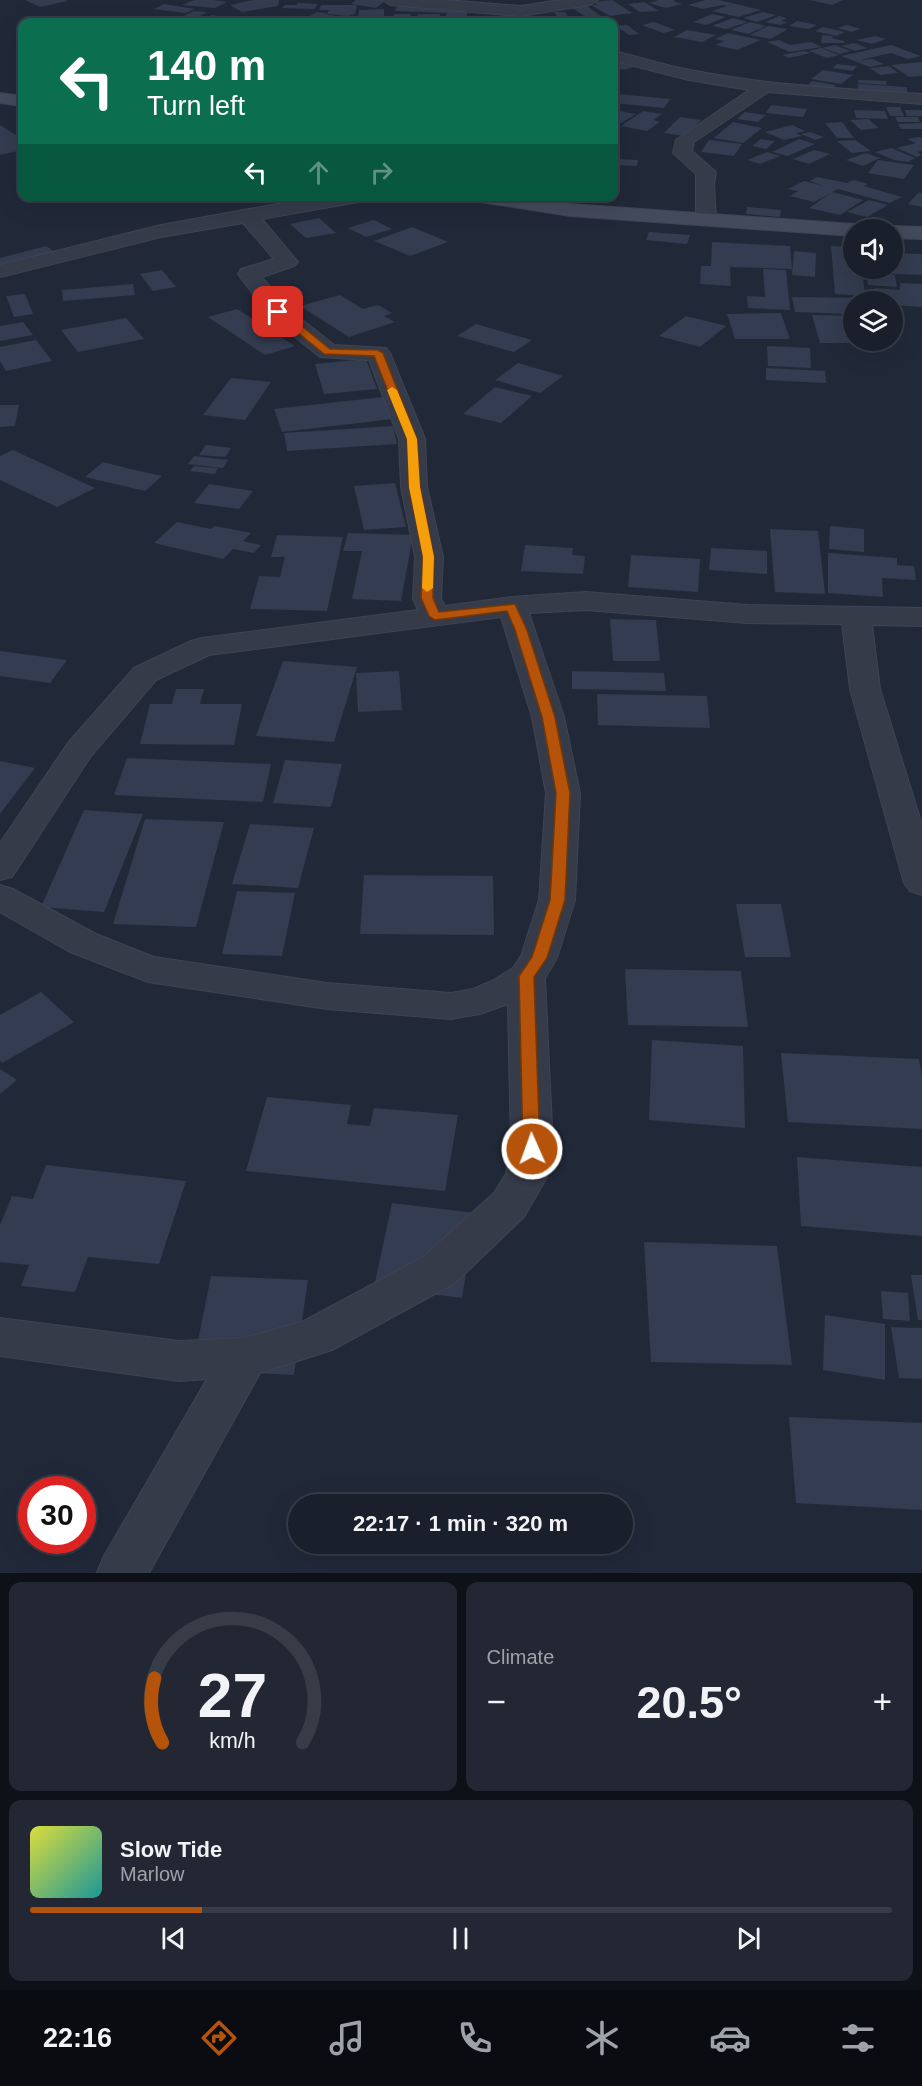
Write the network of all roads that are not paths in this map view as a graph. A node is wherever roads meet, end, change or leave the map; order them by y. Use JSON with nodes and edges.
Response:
{"nodes":[{"id":1,"x":390,"y":0,"type":"edge"},
{"id":2,"x":590,"y":0,"type":"edge"},
{"id":3,"x":520,"y":11,"type":"junction"},
{"id":4,"x":530,"y":18,"type":"edge"},
{"id":5,"x":618,"y":57,"type":"edge"},
{"id":6,"x":766,"y":86,"type":"junction"},
{"id":7,"x":0,"y":98,"type":"edge"},
{"id":8,"x":922,"y":99,"type":"edge"},
{"id":9,"x":18,"y":100,"type":"edge"},
{"id":10,"x":330,"y":201,"type":"edge"},
{"id":11,"x":513,"y":201,"type":"edge"},
{"id":12,"x":248,"y":216,"type":"junction"},
{"id":13,"x":706,"y":220,"type":"junction"},
{"id":14,"x":843,"y":229,"type":"edge"},
{"id":15,"x":903,"y":232,"type":"edge"},
{"id":16,"x":922,"y":233,"type":"edge"},
{"id":17,"x":0,"y":271,"type":"edge"},
{"id":18,"x":511,"y":606,"type":"junction"},
{"id":19,"x":435,"y":616,"type":"junction"},
{"id":20,"x":856,"y":616,"type":"junction"},
{"id":21,"x":922,"y":617,"type":"edge"},
{"id":22,"x":0,"y":869,"type":"edge"},
{"id":23,"x":922,"y":883,"type":"edge"},
{"id":24,"x":0,"y":897,"type":"edge"},
{"id":25,"x":526,"y":976,"type":"junction"},
{"id":26,"x":0,"y":1337,"type":"edge"},
{"id":27,"x":244,"y":1358,"type":"junction"},
{"id":28,"x":122,"y":1573,"type":"edge"}],
"edges":[{"from":1,"to":3,"type":"street"},
{"from":2,"to":3,"type":"street"},
{"from":3,"to":4,"type":"street"},
{"from":5,"to":6,"type":"street"},
{"from":6,"to":8,"type":"street"},
{"from":6,"to":13,"type":"street"},
{"from":7,"to":9,"type":"street"},
{"from":10,"to":12,"type":"street"},
{"from":11,"to":13,"type":"street"},
{"from":12,"to":17,"type":"street"},
{"from":12,"to":19,"type":"street"},
{"from":13,"to":14,"type":"street"},
{"from":15,"to":16,"type":"street"},
{"from":18,"to":19,"type":"street"},
{"from":18,"to":20,"type":"street"},
{"from":18,"to":25,"type":"street"},
{"from":19,"to":22,"type":"street"},
{"from":20,"to":21,"type":"street"},
{"from":20,"to":23,"type":"street"},
{"from":24,"to":25,"type":"street"},
{"from":25,"to":27,"type":"street"},
{"from":26,"to":27,"type":"street"},
{"from":27,"to":28,"type":"street"}]}
